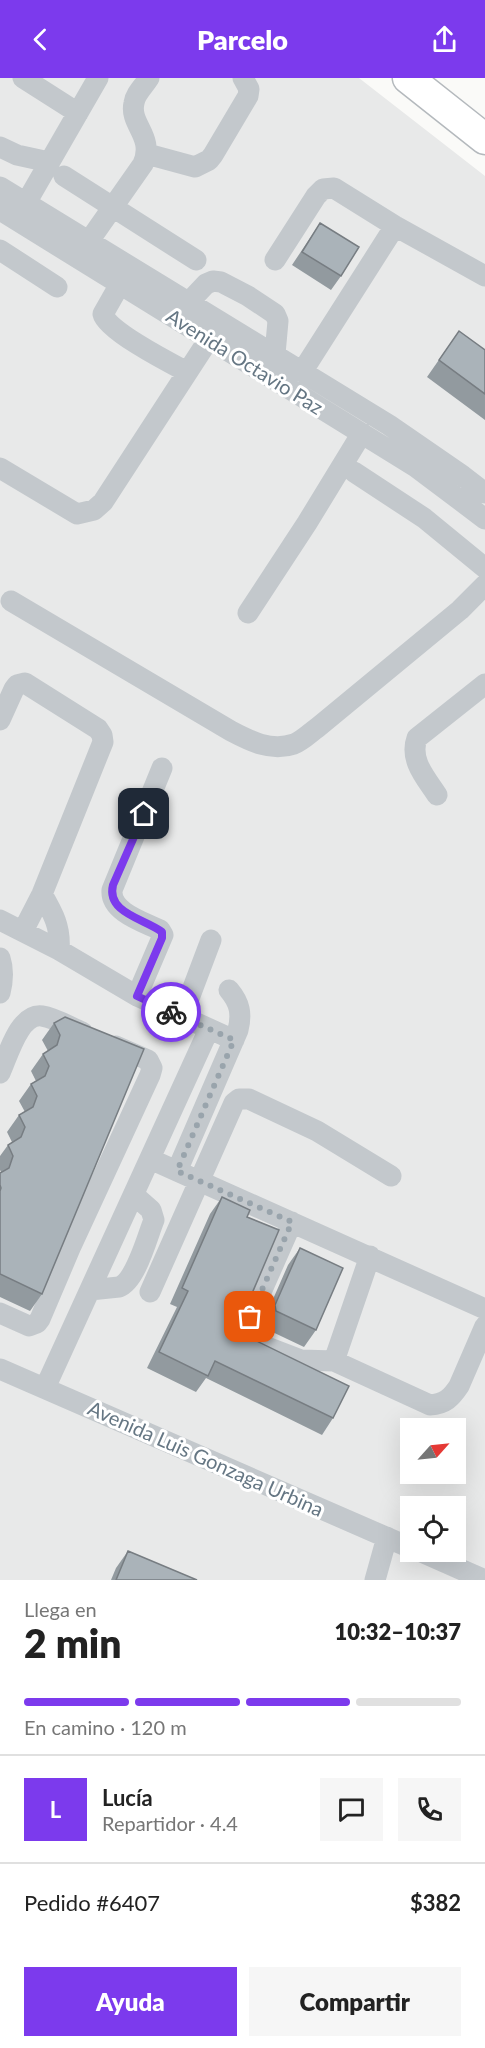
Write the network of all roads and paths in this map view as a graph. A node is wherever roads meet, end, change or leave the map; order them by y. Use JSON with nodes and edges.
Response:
{"nodes":[{"id":1,"x":23,"y":78,"type":"edge"},
{"id":2,"x":98,"y":78,"type":"edge"},
{"id":3,"x":149,"y":78,"type":"edge"},
{"id":4,"x":243,"y":78,"type":"edge"},
{"id":5,"x":408,"y":78,"type":"edge"},
{"id":6,"x":78,"y":113,"type":"junction"},
{"id":7,"x":485,"y":139,"type":"edge"},
{"id":8,"x":0,"y":147,"type":"edge"},
{"id":9,"x":147,"y":154,"type":"junction"},
{"id":10,"x":57,"y":169,"type":"junction"},
{"id":11,"x":0,"y":187,"type":"edge"},
{"id":12,"x":26,"y":203,"type":"junction"},
{"id":13,"x":113,"y":207,"type":"junction"},
{"id":14,"x":0,"y":210,"type":"edge"},
{"id":15,"x":395,"y":226,"type":"junction"},
{"id":16,"x":89,"y":241,"type":"junction"},
{"id":17,"x":0,"y":250,"type":"edge"},
{"id":18,"x":196,"y":260,"type":"dead end"},
{"id":19,"x":275,"y":260,"type":"dead end"},
{"id":20,"x":485,"y":276,"type":"edge"},
{"id":21,"x":120,"y":284,"type":"junction"},
{"id":22,"x":57,"y":287,"type":"dead end"},
{"id":23,"x":189,"y":302,"type":"junction"},
{"id":24,"x":209,"y":339,"type":"junction"},
{"id":25,"x":275,"y":354,"type":"junction"},
{"id":26,"x":187,"y":372,"type":"junction"},
{"id":27,"x":302,"y":372,"type":"junction"},
{"id":28,"x":362,"y":433,"type":"junction"},
{"id":29,"x":0,"y":468,"type":"edge"},
{"id":30,"x":354,"y":472,"type":"dead end"},
{"id":31,"x":485,"y":493,"type":"edge"},
{"id":32,"x":485,"y":519,"type":"edge"},
{"id":33,"x":485,"y":568,"type":"edge"},
{"id":34,"x":485,"y":585,"type":"edge"},
{"id":35,"x":11,"y":601,"type":"dead end"},
{"id":36,"x":248,"y":613,"type":"dead end"},
{"id":37,"x":485,"y":684,"type":"edge"},
{"id":38,"x":0,"y":720,"type":"edge"},
{"id":39,"x":162,"y":768,"type":"dead end"},
{"id":40,"x":437,"y":795,"type":"dead end"},
{"id":41,"x":42,"y":894,"type":"junction"},
{"id":42,"x":0,"y":920,"type":"edge"},
{"id":43,"x":23,"y":931,"type":"junction"},
{"id":44,"x":211,"y":940,"type":"dead end"},
{"id":45,"x":59,"y":950,"type":"junction"},
{"id":46,"x":0,"y":958,"type":"edge"},
{"id":47,"x":229,"y":990,"type":"dead end"},
{"id":48,"x":0,"y":993,"type":"edge"},
{"id":49,"x":137,"y":996,"type":"junction"},
{"id":50,"x":182,"y":1017,"type":"junction"},
{"id":51,"x":209,"y":1029,"type":"junction"},
{"id":52,"x":234,"y":1040,"type":"junction"},
{"id":53,"x":0,"y":1073,"type":"edge"},
{"id":54,"x":150,"y":1159,"type":"junction"},
{"id":55,"x":177,"y":1171,"type":"junction"},
{"id":56,"x":391,"y":1176,"type":"dead end"},
{"id":57,"x":200,"y":1181,"type":"junction"},
{"id":58,"x":134,"y":1195,"type":"junction"},
{"id":59,"x":292,"y":1222,"type":"junction"},
{"id":60,"x":370,"y":1256,"type":"junction"},
{"id":61,"x":90,"y":1290,"type":"junction"},
{"id":62,"x":150,"y":1292,"type":"dead end"},
{"id":63,"x":485,"y":1309,"type":"edge"},
{"id":64,"x":0,"y":1313,"type":"edge"},
{"id":65,"x":485,"y":1326,"type":"edge"},
{"id":66,"x":334,"y":1362,"type":"junction"},
{"id":67,"x":0,"y":1369,"type":"edge"},
{"id":68,"x":45,"y":1388,"type":"junction"},
{"id":69,"x":387,"y":1537,"type":"junction"},
{"id":70,"x":400,"y":1543,"type":"edge"},
{"id":71,"x":444,"y":1562,"type":"edge"},
{"id":72,"x":375,"y":1580,"type":"edge"},
{"id":73,"x":485,"y":1580,"type":"edge"}],
"edges":[{"from":1,"to":6,"type":"street"},
{"from":2,"to":6,"type":"street"},
{"from":3,"to":9,"type":"street"},
{"from":4,"to":9,"type":"street"},
{"from":5,"to":7,"type":"highway"},
{"from":6,"to":10,"type":"street"},
{"from":8,"to":10,"type":"street"},
{"from":9,"to":13,"type":"street"},
{"from":10,"to":12,"type":"street"},
{"from":10,"to":13,"type":"street"},
{"from":11,"to":12,"type":"street","name":"Avenida Octavio Paz"},
{"from":12,"to":16,"type":"street","name":"Avenida Octavio Paz"},
{"from":13,"to":16,"type":"street"},
{"from":13,"to":18,"type":"street"},
{"from":14,"to":21,"type":"street","name":"Avenida Octavio Paz"},
{"from":15,"to":19,"type":"street"},
{"from":15,"to":20,"type":"street"},
{"from":15,"to":27,"type":"street"},
{"from":16,"to":23,"type":"street","name":"Avenida Octavio Paz"},
{"from":17,"to":22,"type":"street"},
{"from":21,"to":24,"type":"street","name":"Avenida Octavio Paz"},
{"from":21,"to":26,"type":"street"},
{"from":23,"to":25,"type":"street","name":"Avenida Octavio Paz"},
{"from":23,"to":25,"type":"street"},
{"from":24,"to":26,"type":"street"},
{"from":24,"to":28,"type":"street","name":"Avenida Octavio Paz"},
{"from":25,"to":27,"type":"street","name":"Avenida Octavio Paz"},
{"from":26,"to":29,"type":"street"},
{"from":27,"to":31,"type":"street","name":"Avenida Octavio Paz"},
{"from":28,"to":32,"type":"street","name":"Avenida Octavio Paz"},
{"from":28,"to":36,"type":"street"},
{"from":30,"to":33,"type":"street"},
{"from":34,"to":35,"type":"street"},
{"from":37,"to":40,"type":"street"},
{"from":38,"to":41,"type":"street"},
{"from":39,"to":49,"type":"street"},
{"from":41,"to":43,"type":"street"},
{"from":41,"to":45,"type":"street"},
{"from":42,"to":43,"type":"street"},
{"from":43,"to":45,"type":"street"},
{"from":44,"to":50,"type":"street"},
{"from":45,"to":49,"type":"street"},
{"from":46,"to":48,"type":"street"},
{"from":47,"to":52,"type":"street"},
{"from":49,"to":50,"type":"street"},
{"from":50,"to":51,"type":"street"},
{"from":51,"to":52,"type":"street"},
{"from":51,"to":54,"type":"street"},
{"from":52,"to":55,"type":"street"},
{"from":53,"to":64,"type":"street"},
{"from":54,"to":55,"type":"street"},
{"from":54,"to":58,"type":"street"},
{"from":55,"to":57,"type":"street"},
{"from":56,"to":57,"type":"street"},
{"from":57,"to":59,"type":"street"},
{"from":57,"to":62,"type":"street"},
{"from":58,"to":61,"type":"street"},
{"from":58,"to":61,"type":"street"},
{"from":59,"to":60,"type":"street"},
{"from":59,"to":66,"type":"street"},
{"from":60,"to":63,"type":"street"},
{"from":60,"to":66,"type":"street"},
{"from":61,"to":68,"type":"street"},
{"from":65,"to":66,"type":"street"},
{"from":67,"to":68,"type":"street","name":"Avenida Luis Gonzaga Urbina"},
{"from":68,"to":69,"type":"street","name":"Avenida Luis Gonzaga Urbina"},
{"from":69,"to":70,"type":"street","name":"Avenida Luis Gonzaga Urbina"},
{"from":69,"to":72,"type":"street"},
{"from":71,"to":73,"type":"street"}]}
